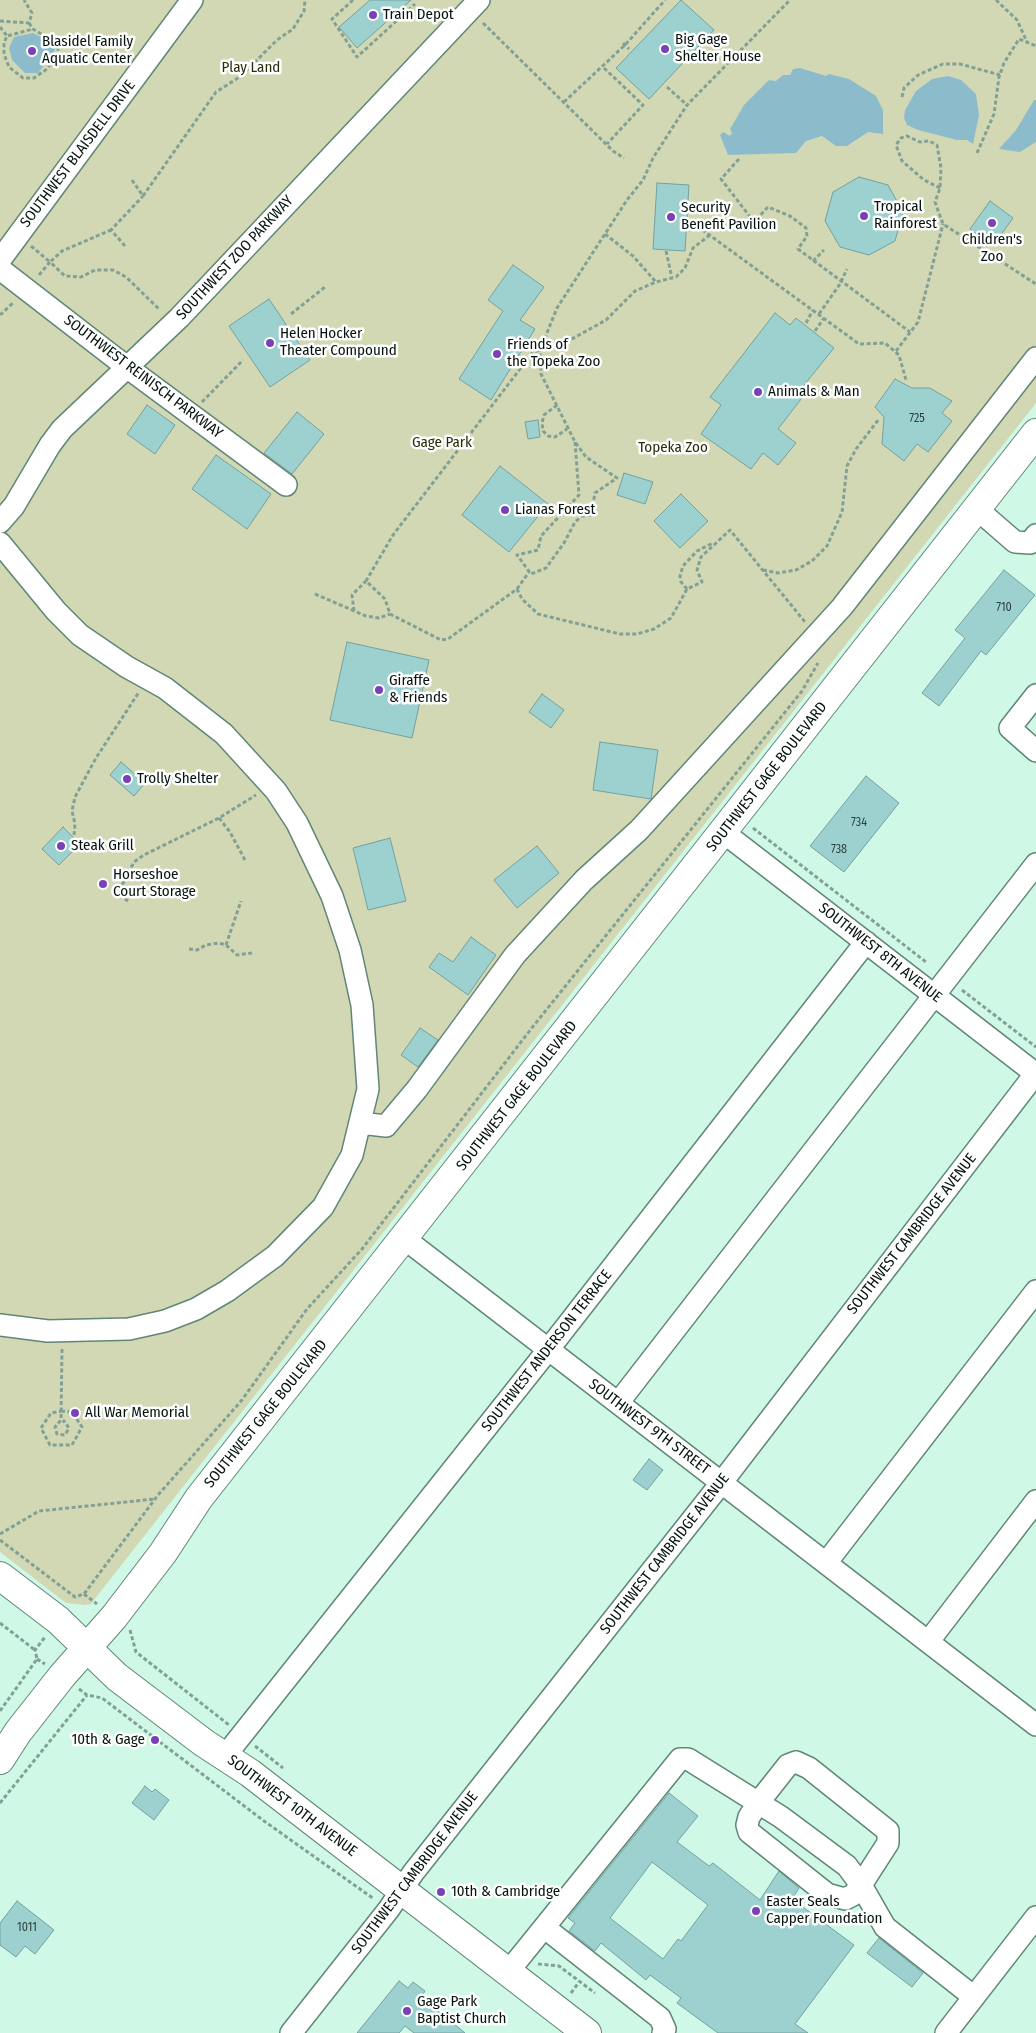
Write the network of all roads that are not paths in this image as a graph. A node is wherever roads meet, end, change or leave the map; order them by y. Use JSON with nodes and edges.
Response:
{"nodes":[{"id":1,"x":192,"y":0,"type":"edge"},
{"id":2,"x":474,"y":5,"type":"edge"},
{"id":3,"x":0,"y":260,"type":"edge"},
{"id":4,"x":0,"y":269,"type":"edge"},
{"id":5,"x":1036,"y":358,"type":"edge"},
{"id":6,"x":128,"y":368,"type":"junction"},
{"id":7,"x":1036,"y":433,"type":"edge"},
{"id":8,"x":286,"y":485,"type":"dead end"},
{"id":9,"x":977,"y":510,"type":"junction"},
{"id":10,"x":0,"y":522,"type":"edge"},
{"id":11,"x":1036,"y":535,"type":"edge"},
{"id":12,"x":0,"y":543,"type":"edge"},
{"id":13,"x":1036,"y":695,"type":"edge"},
{"id":14,"x":1036,"y":751,"type":"edge"},
{"id":15,"x":730,"y":824,"type":"junction"},
{"id":16,"x":1036,"y":864,"type":"edge"},
{"id":17,"x":866,"y":942,"type":"junction"},
{"id":18,"x":940,"y":986,"type":"junction"},
{"id":19,"x":1036,"y":1074,"type":"edge"},
{"id":20,"x":360,"y":1123,"type":"junction"},
{"id":21,"x":405,"y":1239,"type":"junction"},
{"id":22,"x":1036,"y":1291,"type":"edge"},
{"id":23,"x":0,"y":1325,"type":"edge"},
{"id":24,"x":548,"y":1350,"type":"junction"},
{"id":25,"x":618,"y":1403,"type":"junction"},
{"id":26,"x":722,"y":1482,"type":"junction"},
{"id":27,"x":1036,"y":1501,"type":"edge"},
{"id":28,"x":826,"y":1563,"type":"junction"},
{"id":29,"x":0,"y":1576,"type":"edge"},
{"id":30,"x":928,"y":1642,"type":"junction"},
{"id":31,"x":88,"y":1647,"type":"junction"},
{"id":32,"x":1034,"y":1718,"type":"edge"},
{"id":33,"x":225,"y":1756,"type":"junction"},
{"id":34,"x":0,"y":1760,"type":"edge"},
{"id":35,"x":758,"y":1803,"type":"junction"},
{"id":36,"x":861,"y":1885,"type":"junction"},
{"id":37,"x":401,"y":1889,"type":"junction"},
{"id":38,"x":1036,"y":1917,"type":"edge"},
{"id":39,"x":545,"y":1928,"type":"junction"},
{"id":40,"x":515,"y":1964,"type":"junction"},
{"id":41,"x":974,"y":1997,"type":"junction"},
{"id":42,"x":576,"y":2030,"type":"edge"},
{"id":43,"x":296,"y":2031,"type":"edge"},
{"id":44,"x":663,"y":2033,"type":"edge"},
{"id":45,"x":946,"y":2033,"type":"edge"}],
"edges":[{"from":1,"to":3,"type":"street","name":"SOUTHWEST BLAISDELL DRIVE"},
{"from":2,"to":6,"type":"street","name":"SOUTHWEST ZOO PARKWAY"},
{"from":4,"to":6,"type":"street","name":"SOUTHWEST REINISCH PARKWAY"},
{"from":5,"to":20,"type":"street"},
{"from":6,"to":8,"type":"street","name":"SOUTHWEST REINISCH PARKWAY"},
{"from":6,"to":10,"type":"street","name":"SOUTHWEST ZOO PARKWAY"},
{"from":7,"to":9,"type":"main road","name":"SOUTHWEST GAGE BOULEVARD"},
{"from":9,"to":11,"type":"street"},
{"from":9,"to":15,"type":"main road","name":"SOUTHWEST GAGE BOULEVARD"},
{"from":12,"to":20,"type":"street"},
{"from":13,"to":14,"type":"street"},
{"from":15,"to":17,"type":"street","name":"SOUTHWEST 8TH AVENUE"},
{"from":15,"to":21,"type":"main road","name":"SOUTHWEST GAGE BOULEVARD"},
{"from":16,"to":18,"type":"street"},
{"from":17,"to":18,"type":"street","name":"SOUTHWEST 8TH AVENUE"},
{"from":17,"to":24,"type":"street","name":"SOUTHWEST ANDERSON TERRACE"},
{"from":18,"to":19,"type":"street","name":"SOUTHWEST 8TH AVENUE"},
{"from":18,"to":25,"type":"street"},
{"from":19,"to":26,"type":"street","name":"SOUTHWEST CAMBRIDGE AVENUE"},
{"from":20,"to":23,"type":"street"},
{"from":21,"to":24,"type":"street","name":"SOUTHWEST 9TH STREET"},
{"from":21,"to":31,"type":"main road","name":"SOUTHWEST GAGE BOULEVARD"},
{"from":22,"to":28,"type":"street"},
{"from":24,"to":25,"type":"street","name":"SOUTHWEST 9TH STREET"},
{"from":24,"to":33,"type":"street","name":"SOUTHWEST ANDERSON TERRACE"},
{"from":25,"to":26,"type":"street","name":"SOUTHWEST 9TH STREET"},
{"from":26,"to":28,"type":"street","name":"SOUTHWEST 9TH STREET"},
{"from":26,"to":37,"type":"street","name":"SOUTHWEST CAMBRIDGE AVENUE"},
{"from":27,"to":30,"type":"street"},
{"from":28,"to":30,"type":"street","name":"SOUTHWEST 9TH STREET"},
{"from":29,"to":31,"type":"main road","name":"SOUTHWEST 10TH AVENUE"},
{"from":30,"to":32,"type":"street","name":"SOUTHWEST 9TH STREET"},
{"from":31,"to":33,"type":"main road","name":"SOUTHWEST 10TH AVENUE"},
{"from":31,"to":34,"type":"main road","name":"SOUTHWEST GAGE BOULEVARD"},
{"from":33,"to":37,"type":"main road","name":"SOUTHWEST 10TH AVENUE"},
{"from":35,"to":36,"type":"street"},
{"from":35,"to":36,"type":"street"},
{"from":35,"to":36,"type":"street"},
{"from":35,"to":39,"type":"street"},
{"from":36,"to":41,"type":"street"},
{"from":37,"to":40,"type":"main road","name":"SOUTHWEST 10TH AVENUE"},
{"from":37,"to":43,"type":"street","name":"SOUTHWEST CAMBRIDGE AVENUE"},
{"from":38,"to":41,"type":"street"},
{"from":39,"to":40,"type":"street"},
{"from":39,"to":44,"type":"street"},
{"from":40,"to":42,"type":"main road","name":"SOUTHWEST 10TH AVENUE"},
{"from":41,"to":45,"type":"street"}]}
